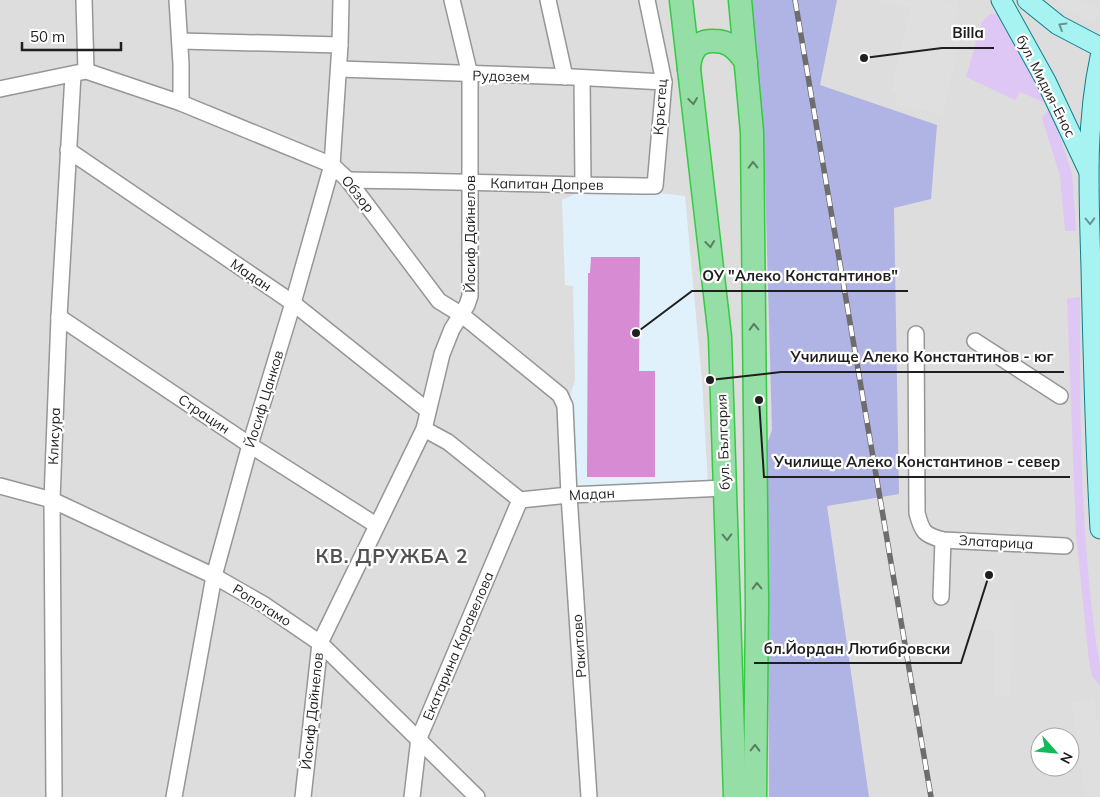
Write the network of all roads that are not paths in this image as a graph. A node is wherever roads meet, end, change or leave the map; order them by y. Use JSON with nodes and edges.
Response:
{"nodes":[{"id":1,"x":84,"y":0,"type":"edge"},
{"id":2,"x":177,"y":0,"type":"edge"},
{"id":3,"x":341,"y":0,"type":"edge"},
{"id":4,"x":452,"y":0,"type":"edge"},
{"id":5,"x":548,"y":0,"type":"edge"},
{"id":6,"x":647,"y":0,"type":"edge"},
{"id":7,"x":1001,"y":0,"type":"edge"},
{"id":8,"x":1027,"y":0,"type":"edge"},
{"id":9,"x":741,"y":8,"type":"edge"},
{"id":10,"x":682,"y":11,"type":"edge"},
{"id":11,"x":180,"y":41,"type":"junction"},
{"id":12,"x":340,"y":45,"type":"junction"},
{"id":13,"x":1100,"y":47,"type":"edge"},
{"id":14,"x":1100,"y":57,"type":"edge"},
{"id":15,"x":746,"y":62,"type":"junction"},
{"id":16,"x":339,"y":69,"type":"junction"},
{"id":17,"x":689,"y":71,"type":"junction"},
{"id":18,"x":80,"y":73,"type":"junction"},
{"id":19,"x":470,"y":75,"type":"junction"},
{"id":20,"x":565,"y":77,"type":"junction"},
{"id":21,"x":582,"y":78,"type":"junction"},
{"id":22,"x":664,"y":82,"type":"junction"},
{"id":23,"x":0,"y":89,"type":"edge"},
{"id":24,"x":181,"y":103,"type":"junction"},
{"id":25,"x":68,"y":150,"type":"junction"},
{"id":26,"x":332,"y":165,"type":"junction"},
{"id":27,"x":1089,"y":172,"type":"junction"},
{"id":28,"x":348,"y":180,"type":"junction"},
{"id":29,"x":470,"y":182,"type":"junction"},
{"id":30,"x":584,"y":184,"type":"junction"},
{"id":31,"x":655,"y":186,"type":"joint"},
{"id":32,"x":294,"y":303,"type":"junction"},
{"id":33,"x":462,"y":315,"type":"junction"},
{"id":34,"x":59,"y":317,"type":"junction"},
{"id":35,"x":916,"y":334,"type":"dead end"},
{"id":36,"x":975,"y":341,"type":"dead end"},
{"id":37,"x":1060,"y":396,"type":"dead end"},
{"id":38,"x":427,"y":410,"type":"junction"},
{"id":39,"x":424,"y":428,"type":"junction"},
{"id":40,"x":250,"y":445,"type":"junction"},
{"id":41,"x":0,"y":486,"type":"edge"},
{"id":42,"x":725,"y":488,"type":"junction"},
{"id":43,"x":569,"y":495,"type":"junction"},
{"id":44,"x":52,"y":500,"type":"junction"},
{"id":45,"x":520,"y":500,"type":"junction"},
{"id":46,"x":376,"y":525,"type":"junction"},
{"id":47,"x":1100,"y":529,"type":"edge"},
{"id":48,"x":935,"y":538,"type":"junction"},
{"id":49,"x":1065,"y":546,"type":"dead end"},
{"id":50,"x":214,"y":576,"type":"junction"},
{"id":51,"x":941,"y":597,"type":"dead end"},
{"id":52,"x":320,"y":642,"type":"junction"},
{"id":53,"x":419,"y":738,"type":"junction"},
{"id":54,"x":54,"y":797,"type":"edge"},
{"id":55,"x":174,"y":797,"type":"edge"},
{"id":56,"x":303,"y":797,"type":"edge"},
{"id":57,"x":412,"y":797,"type":"edge"},
{"id":58,"x":477,"y":797,"type":"edge"},
{"id":59,"x":589,"y":797,"type":"edge"},
{"id":60,"x":735,"y":797,"type":"edge"},
{"id":61,"x":755,"y":797,"type":"edge"}],
"edges":[{"from":1,"to":18,"type":"street","name":"Клисура"},
{"from":2,"to":11,"type":"street"},
{"from":3,"to":12,"type":"street","name":"Йосиф Цанков"},
{"from":4,"to":19,"type":"street","name":"Йосиф Дайнелов"},
{"from":5,"to":20,"type":"street"},
{"from":6,"to":22,"type":"street","name":"Кръстец"},
{"from":7,"to":27,"type":"main road","name":"бул. Мидия-Енос"},
{"from":13,"to":8,"type":"main road","one_way":true},
{"from":9,"to":10,"type":"highway"},
{"from":9,"to":15,"type":"highway"},
{"from":10,"to":17,"type":"highway","name":"бул. България"},
{"from":11,"to":12,"type":"street"},
{"from":11,"to":24,"type":"street"},
{"from":12,"to":16,"type":"street","name":"Йосиф Цанков"},
{"from":14,"to":27,"type":"main road","name":"бул. Мидия-Енос"},
{"from":15,"to":17,"type":"highway"},
{"from":61,"to":15,"type":"highway","one_way":true},
{"from":16,"to":19,"type":"street","name":"Рудозем"},
{"from":16,"to":26,"type":"street","name":"Йосиф Цанков"},
{"from":17,"to":42,"type":"highway","name":"бул. България","one_way":true},
{"from":18,"to":23,"type":"street","name":"Обзор"},
{"from":18,"to":24,"type":"street","name":"Обзор"},
{"from":18,"to":25,"type":"street","name":"Клисура"},
{"from":19,"to":20,"type":"street","name":"Рудозем"},
{"from":19,"to":29,"type":"street","name":"Йосиф Дайнелов"},
{"from":20,"to":21,"type":"street","name":"Рудозем"},
{"from":21,"to":22,"type":"street","name":"Рудозем"},
{"from":21,"to":30,"type":"street"},
{"from":22,"to":31,"type":"street","name":"Кръстец"},
{"from":24,"to":26,"type":"street","name":"Обзор"},
{"from":25,"to":32,"type":"street","name":"Мадан"},
{"from":25,"to":34,"type":"street","name":"Клисура"},
{"from":26,"to":28,"type":"street","name":"Обзор"},
{"from":26,"to":32,"type":"street","name":"Йосиф Цанков"},
{"from":27,"to":47,"type":"main road","name":"бул. Мидия-Енос","one_way":true},
{"from":28,"to":29,"type":"street","name":"Капитан Допрев"},
{"from":28,"to":33,"type":"street","name":"Обзор"},
{"from":29,"to":30,"type":"street","name":"Капитан Допрев"},
{"from":29,"to":33,"type":"street","name":"Йосиф Дайнелов"},
{"from":30,"to":31,"type":"street","name":"Капитан Допрев"},
{"from":32,"to":38,"type":"street","name":"Мадан"},
{"from":32,"to":40,"type":"street","name":"Йосиф Цанков"},
{"from":33,"to":38,"type":"street","name":"Йосиф Дайнелов"},
{"from":33,"to":43,"type":"street","name":"Обзор"},
{"from":34,"to":40,"type":"street","name":"Страцин"},
{"from":34,"to":44,"type":"street","name":"Клисура"},
{"from":35,"to":48,"type":"street"},
{"from":36,"to":37,"type":"street"},
{"from":38,"to":39,"type":"street","name":"Йосиф Дайнелов"},
{"from":39,"to":45,"type":"street"},
{"from":39,"to":46,"type":"street","name":"Йосиф Дайнелов"},
{"from":40,"to":46,"type":"street","name":"Страцин"},
{"from":40,"to":50,"type":"street","name":"Йосиф Цанков"},
{"from":41,"to":44,"type":"street","name":"Ропотамо"},
{"from":42,"to":43,"type":"street","name":"Мадан"},
{"from":42,"to":60,"type":"highway","name":"бул. България","one_way":true},
{"from":43,"to":45,"type":"street","name":"Мадан"},
{"from":43,"to":59,"type":"street","name":"Ракитово"},
{"from":44,"to":50,"type":"street","name":"Ропотамо"},
{"from":44,"to":54,"type":"street","name":"Клисура"},
{"from":45,"to":53,"type":"street","name":"Екатарина Каравелова"},
{"from":46,"to":52,"type":"street","name":"Йосиф Дайнелов"},
{"from":48,"to":49,"type":"street","name":"Златарица"},
{"from":48,"to":51,"type":"street"},
{"from":50,"to":52,"type":"street","name":"Ропотамо"},
{"from":50,"to":55,"type":"street","name":"Йосиф Цанков"},
{"from":52,"to":53,"type":"street","name":"Ропотамо"},
{"from":52,"to":56,"type":"street","name":"Йосиф Дайнелов"},
{"from":53,"to":57,"type":"street","name":"Екатарина Каравелова"},
{"from":53,"to":58,"type":"street","name":"Ропотамо"}]}
